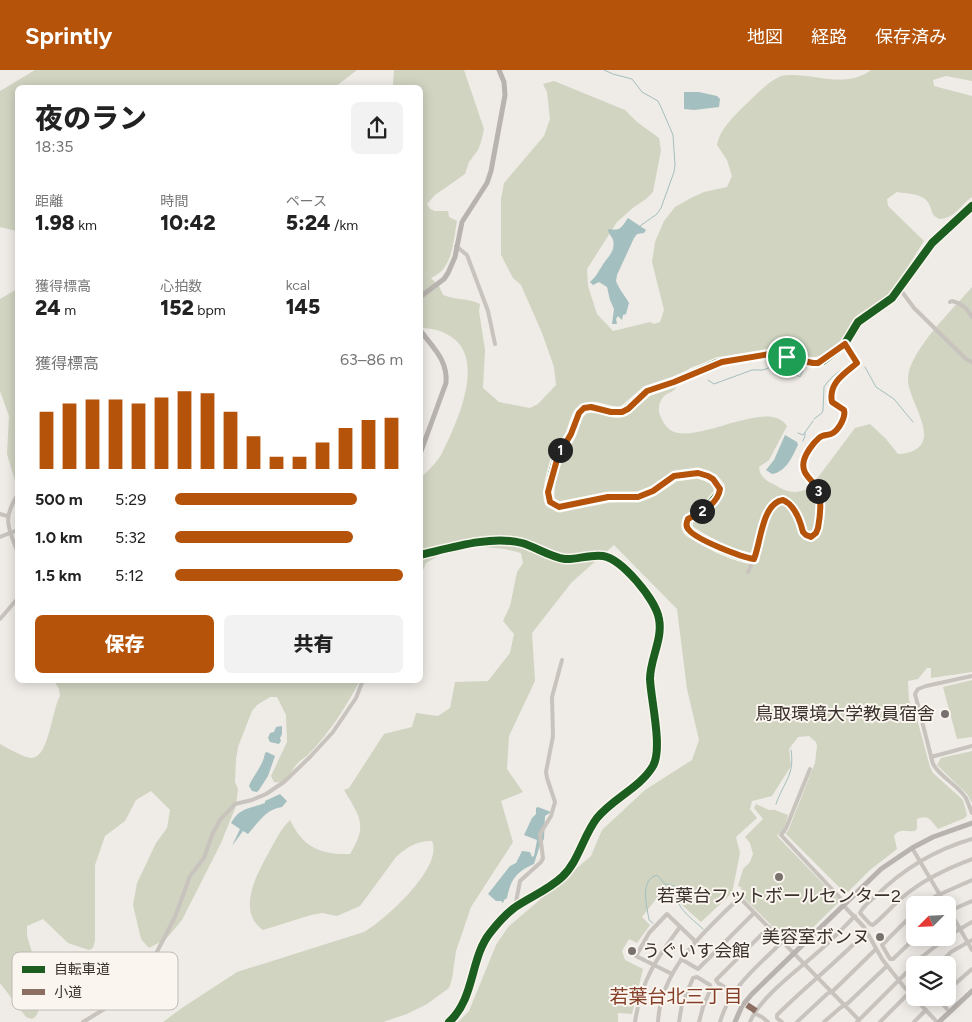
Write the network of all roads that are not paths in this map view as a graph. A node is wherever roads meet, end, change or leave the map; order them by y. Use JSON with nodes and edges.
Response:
{"nodes":[{"id":1,"x":499,"y":70,"type":"edge"},
{"id":2,"x":972,"y":206,"type":"edge"},
{"id":3,"x":456,"y":246,"type":"junction"},
{"id":4,"x":900,"y":289,"type":"junction"},
{"id":5,"x":423,"y":295,"type":"edge"},
{"id":6,"x":950,"y":302,"type":"dead end"},
{"id":7,"x":971,"y":309,"type":"edge"},
{"id":8,"x":972,"y":317,"type":"edge"},
{"id":9,"x":423,"y":334,"type":"edge"},
{"id":10,"x":495,"y":344,"type":"dead end"},
{"id":11,"x":845,"y":344,"type":"junction"},
{"id":12,"x":972,"y":362,"type":"edge"},
{"id":13,"x":423,"y":446,"type":"edge"},
{"id":14,"x":15,"y":498,"type":"edge"},
{"id":15,"x":0,"y":514,"type":"edge"},
{"id":16,"x":7,"y":516,"type":"junction"},
{"id":17,"x":15,"y":532,"type":"edge"},
{"id":18,"x":10,"y":534,"type":"junction"},
{"id":19,"x":0,"y":537,"type":"edge"},
{"id":20,"x":15,"y":546,"type":"edge"},
{"id":21,"x":423,"y":554,"type":"edge"},
{"id":22,"x":754,"y":559,"type":"junction"},
{"id":23,"x":748,"y":572,"type":"dead end"},
{"id":24,"x":15,"y":602,"type":"edge"},
{"id":25,"x":0,"y":619,"type":"edge"},
{"id":26,"x":562,"y":660,"type":"dead end"},
{"id":27,"x":972,"y":676,"type":"edge"},
{"id":28,"x":362,"y":683,"type":"edge"},
{"id":29,"x":972,"y":746,"type":"edge"},
{"id":30,"x":931,"y":757,"type":"junction"},
{"id":31,"x":810,"y":769,"type":"dead end"},
{"id":32,"x":972,"y":813,"type":"edge"},
{"id":33,"x":972,"y":823,"type":"edge"},
{"id":34,"x":972,"y":839,"type":"edge"},
{"id":35,"x":912,"y":848,"type":"junction"},
{"id":36,"x":972,"y":859,"type":"edge"},
{"id":37,"x":920,"y":861,"type":"junction"},
{"id":38,"x":930,"y":878,"type":"junction"},
{"id":39,"x":972,"y":880,"type":"edge"},
{"id":40,"x":940,"y":895,"type":"joint"},
{"id":41,"x":972,"y":901,"type":"edge"},
{"id":42,"x":844,"y":904,"type":"junction"},
{"id":43,"x":956,"y":906,"type":"edge"},
{"id":44,"x":515,"y":907,"type":"junction"},
{"id":45,"x":754,"y":912,"type":"junction"},
{"id":46,"x":855,"y":916,"type":"junction"},
{"id":47,"x":906,"y":921,"type":"edge"},
{"id":48,"x":972,"y":922,"type":"edge"},
{"id":49,"x":956,"y":923,"type":"edge"},
{"id":50,"x":680,"y":927,"type":"junction"},
{"id":51,"x":769,"y":927,"type":"junction"},
{"id":52,"x":959,"y":928,"type":"junction"},
{"id":53,"x":956,"y":930,"type":"edge"},
{"id":54,"x":867,"y":931,"type":"junction"},
{"id":55,"x":695,"y":941,"type":"junction"},
{"id":56,"x":783,"y":941,"type":"junction"},
{"id":57,"x":970,"y":941,"type":"edge"},
{"id":58,"x":907,"y":946,"type":"edge"},
{"id":59,"x":935,"y":946,"type":"edge"},
{"id":60,"x":876,"y":949,"type":"junction"},
{"id":61,"x":972,"y":950,"type":"edge"},
{"id":62,"x":157,"y":952,"type":"edge"},
{"id":63,"x":794,"y":952,"type":"junction"},
{"id":64,"x":948,"y":956,"type":"edge"},
{"id":65,"x":681,"y":960,"type":"junction"},
{"id":66,"x":805,"y":963,"type":"junction"},
{"id":67,"x":653,"y":965,"type":"junction"},
{"id":68,"x":887,"y":966,"type":"junction"},
{"id":69,"x":972,"y":969,"type":"edge"},
{"id":70,"x":672,"y":974,"type":"junction"},
{"id":71,"x":818,"y":977,"type":"junction"},
{"id":72,"x":899,"y":981,"type":"junction"},
{"id":73,"x":956,"y":983,"type":"edge"},
{"id":74,"x":906,"y":989,"type":"edge"},
{"id":75,"x":831,"y":991,"type":"junction"},
{"id":76,"x":972,"y":991,"type":"edge"},
{"id":77,"x":732,"y":992,"type":"junction"},
{"id":78,"x":906,"y":996,"type":"edge"},
{"id":79,"x":844,"y":1005,"type":"junction"},
{"id":80,"x":922,"y":1006,"type":"edge"},
{"id":81,"x":944,"y":1006,"type":"edge"},
{"id":82,"x":947,"y":1009,"type":"dead end"},
{"id":83,"x":103,"y":1010,"type":"edge"},
{"id":84,"x":926,"y":1010,"type":"junction"},
{"id":85,"x":754,"y":1013,"type":"junction"},
{"id":86,"x":858,"y":1021,"type":"edge"},
{"id":87,"x":83,"y":1022,"type":"edge"},
{"id":88,"x":449,"y":1022,"type":"edge"},
{"id":89,"x":635,"y":1022,"type":"edge"},
{"id":90,"x":658,"y":1022,"type":"edge"},
{"id":91,"x":679,"y":1022,"type":"edge"},
{"id":92,"x":699,"y":1022,"type":"edge"},
{"id":93,"x":720,"y":1022,"type":"edge"},
{"id":94,"x":735,"y":1022,"type":"edge"},
{"id":95,"x":750,"y":1022,"type":"edge"},
{"id":96,"x":768,"y":1022,"type":"edge"},
{"id":97,"x":782,"y":1022,"type":"edge"},
{"id":98,"x":797,"y":1022,"type":"edge"},
{"id":99,"x":824,"y":1022,"type":"edge"},
{"id":100,"x":880,"y":1022,"type":"edge"},
{"id":101,"x":914,"y":1022,"type":"edge"},
{"id":102,"x":938,"y":1022,"type":"edge"}],
"edges":[{"from":1,"to":3,"type":"street"},
{"from":2,"to":4,"type":"street"},
{"from":3,"to":5,"type":"street"},
{"from":3,"to":10,"type":"street"},
{"from":4,"to":11,"type":"street"},
{"from":4,"to":12,"type":"street"},
{"from":6,"to":7,"type":"street"},
{"from":7,"to":8,"type":"street"},
{"from":9,"to":13,"type":"street"},
{"from":11,"to":22,"type":"street"},
{"from":11,"to":22,"type":"street"},
{"from":14,"to":16,"type":"street"},
{"from":15,"to":16,"type":"street"},
{"from":16,"to":18,"type":"street"},
{"from":17,"to":18,"type":"street"},
{"from":18,"to":19,"type":"street"},
{"from":18,"to":20,"type":"street"},
{"from":21,"to":44,"type":"street"},
{"from":22,"to":23,"type":"street"},
{"from":24,"to":25,"type":"street"},
{"from":26,"to":44,"type":"street"},
{"from":27,"to":30,"type":"street"},
{"from":28,"to":62,"type":"street"},
{"from":29,"to":30,"type":"street"},
{"from":30,"to":32,"type":"street"},
{"from":31,"to":42,"type":"street"},
{"from":33,"to":35,"type":"street"},
{"from":34,"to":37,"type":"street"},
{"from":35,"to":37,"type":"street"},
{"from":35,"to":42,"type":"street"},
{"from":36,"to":38,"type":"street"},
{"from":37,"to":38,"type":"street"},
{"from":37,"to":38,"type":"street"},
{"from":38,"to":40,"type":"street"},
{"from":39,"to":40,"type":"street"},
{"from":41,"to":43,"type":"street"},
{"from":42,"to":46,"type":"street"},
{"from":42,"to":63,"type":"street"},
{"from":44,"to":88,"type":"street"},
{"from":45,"to":51,"type":"street"},
{"from":45,"to":55,"type":"street"},
{"from":45,"to":65,"type":"street"},
{"from":46,"to":54,"type":"street"},
{"from":46,"to":66,"type":"street"},
{"from":47,"to":58,"type":"street"},
{"from":48,"to":52,"type":"street"},
{"from":49,"to":52,"type":"street"},
{"from":50,"to":55,"type":"street"},
{"from":50,"to":67,"type":"street"},
{"from":50,"to":67,"type":"street"},
{"from":51,"to":56,"type":"street"},
{"from":51,"to":77,"type":"street"},
{"from":52,"to":53,"type":"street"},
{"from":52,"to":57,"type":"street"},
{"from":54,"to":60,"type":"street"},
{"from":54,"to":71,"type":"street"},
{"from":55,"to":65,"type":"street"},
{"from":56,"to":63,"type":"street"},
{"from":56,"to":77,"type":"street"},
{"from":57,"to":61,"type":"street"},
{"from":57,"to":64,"type":"street"},
{"from":59,"to":72,"type":"street"},
{"from":60,"to":68,"type":"street"},
{"from":60,"to":75,"type":"street"},
{"from":63,"to":66,"type":"street"},
{"from":63,"to":94,"type":"street"},
{"from":65,"to":70,"type":"street"},
{"from":66,"to":71,"type":"street"},
{"from":66,"to":85,"type":"street"},
{"from":67,"to":70,"type":"street"},
{"from":67,"to":89,"type":"street"},
{"from":68,"to":72,"type":"street"},
{"from":68,"to":79,"type":"street"},
{"from":69,"to":73,"type":"street"},
{"from":70,"to":90,"type":"street"},
{"from":71,"to":75,"type":"street"},
{"from":71,"to":97,"type":"street"},
{"from":72,"to":74,"type":"street"},
{"from":72,"to":86,"type":"street"},
{"from":75,"to":79,"type":"street"},
{"from":75,"to":98,"type":"street"},
{"from":76,"to":102,"type":"street"},
{"from":77,"to":93,"type":"street"},
{"from":78,"to":100,"type":"street"},
{"from":79,"to":86,"type":"street"},
{"from":79,"to":99,"type":"street"},
{"from":80,"to":84,"type":"street"},
{"from":81,"to":82,"type":"street"},
{"from":83,"to":87,"type":"street"},
{"from":84,"to":101,"type":"street"},
{"from":84,"to":102,"type":"street"},
{"from":85,"to":95,"type":"street"},
{"from":85,"to":96,"type":"street"},
{"from":91,"to":92,"type":"street"}]}
